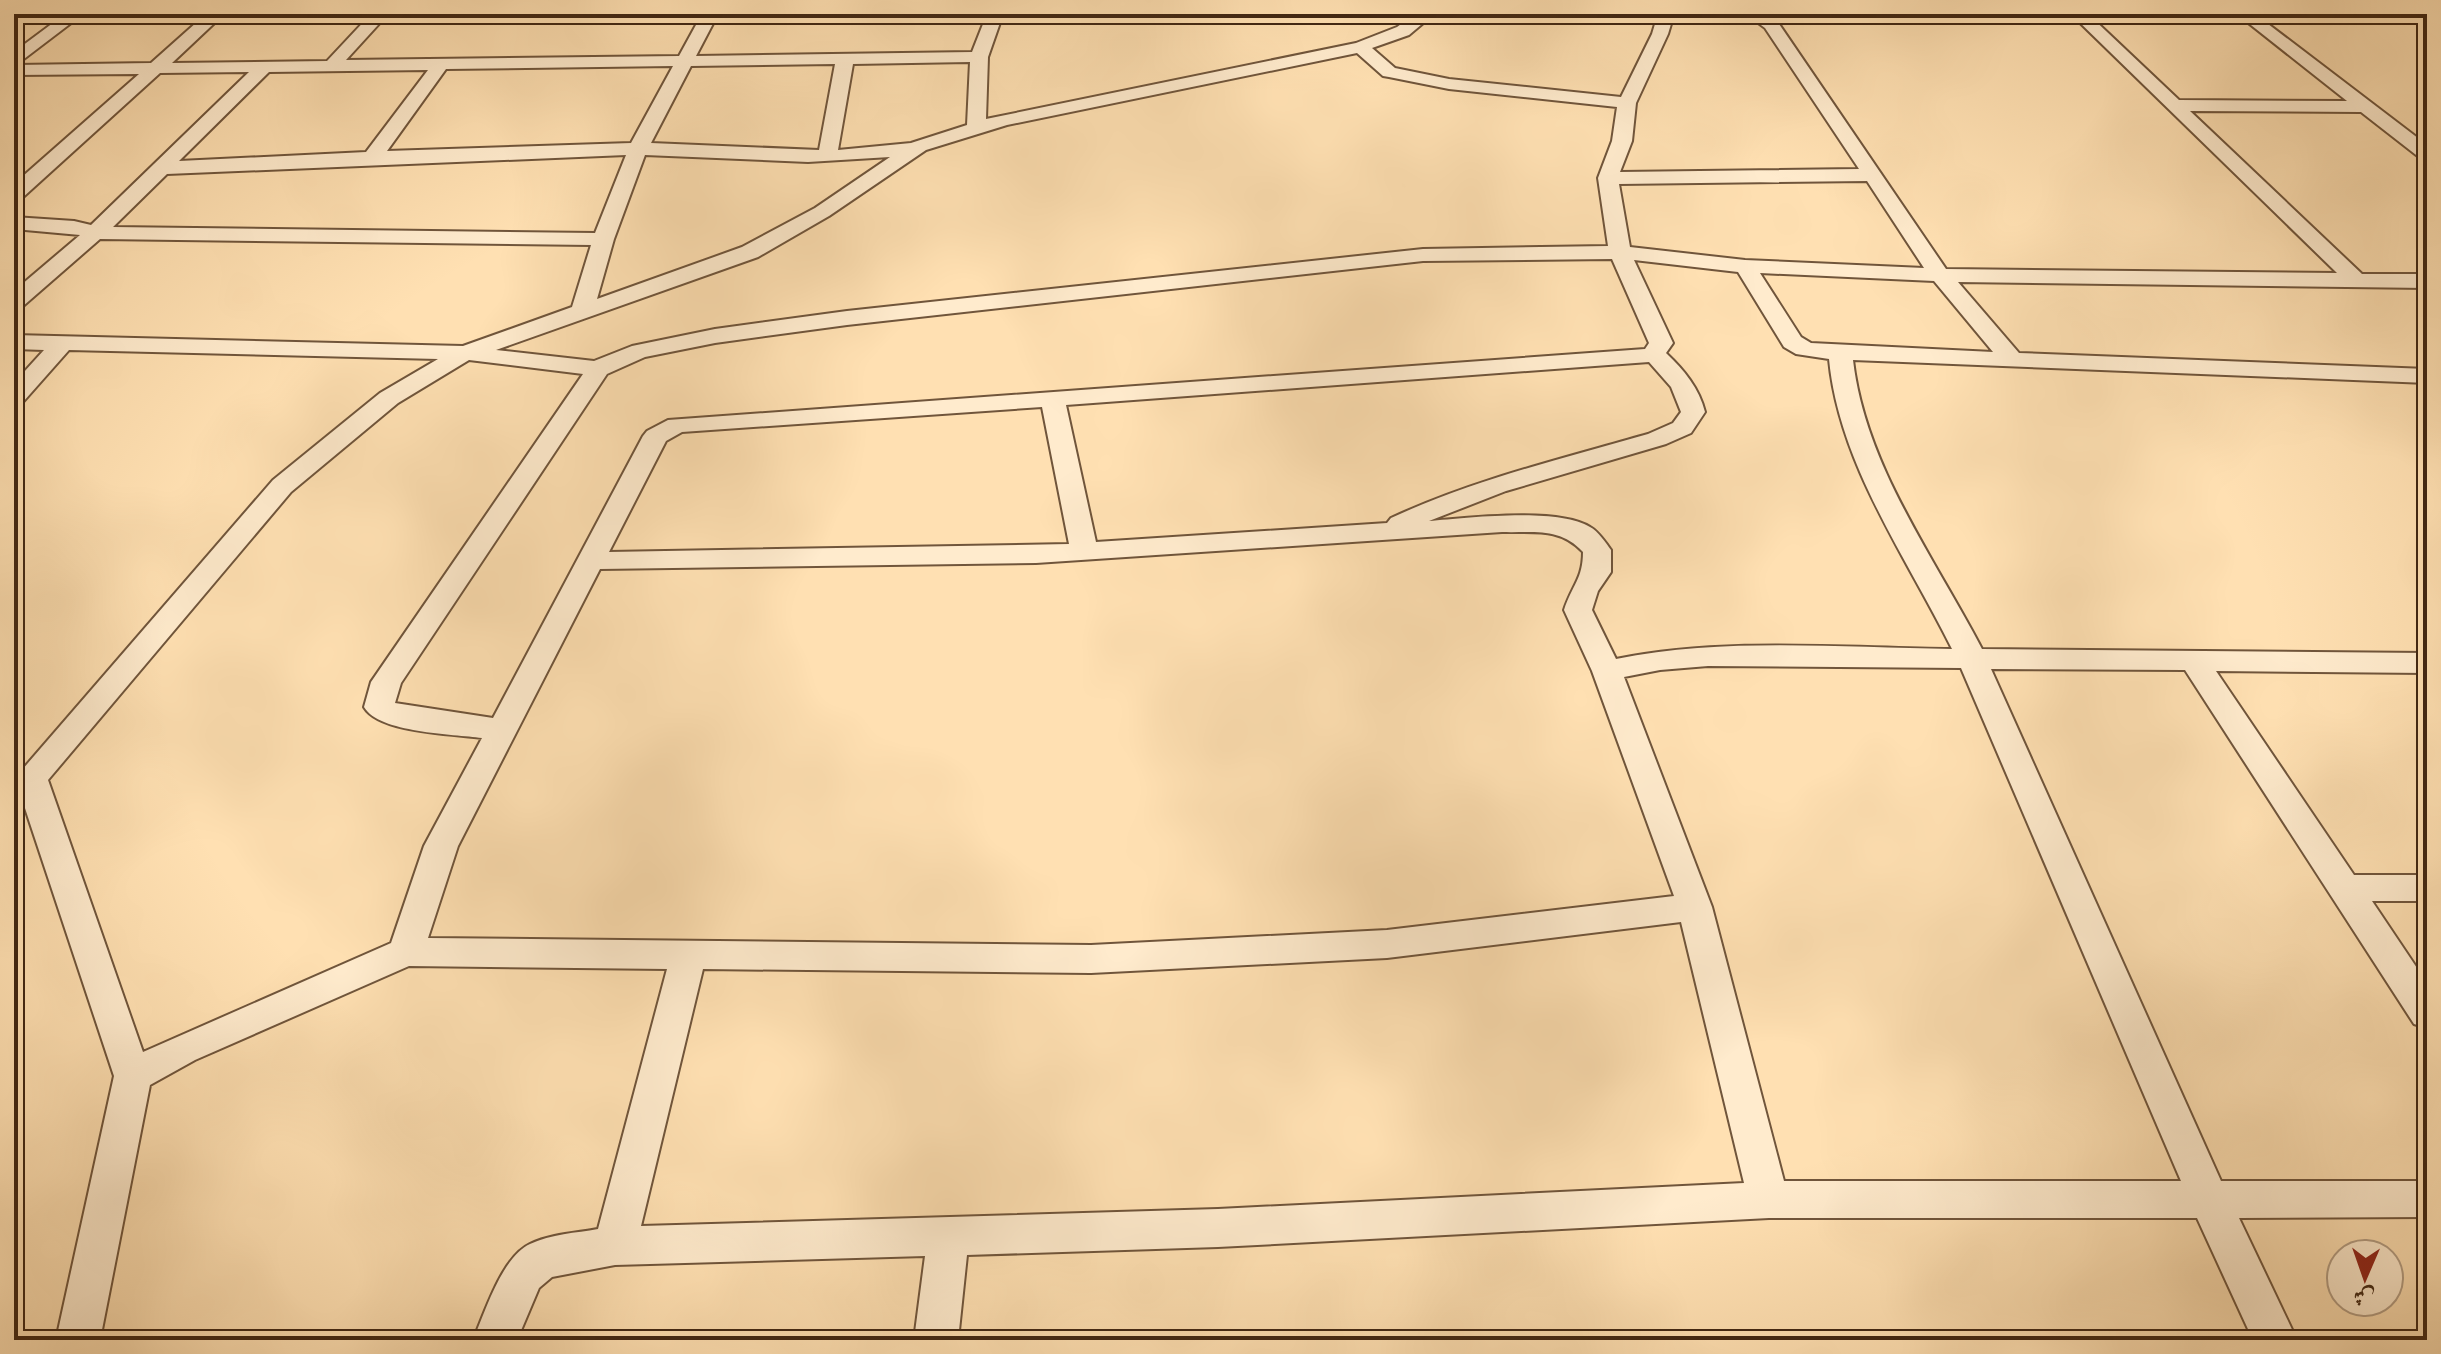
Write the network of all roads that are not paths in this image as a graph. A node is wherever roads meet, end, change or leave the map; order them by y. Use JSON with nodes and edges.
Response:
{"nodes":[{"id":1,"x":75,"y":14,"type":"edge"},
{"id":2,"x":216,"y":14,"type":"edge"},
{"id":3,"x":380,"y":14,"type":"edge"},
{"id":4,"x":710,"y":14,"type":"edge"},
{"id":5,"x":995,"y":14,"type":"edge"},
{"id":6,"x":1426,"y":14,"type":"edge"},
{"id":7,"x":1666,"y":14,"type":"edge"},
{"id":8,"x":1754,"y":14,"type":"edge"},
{"id":9,"x":2079,"y":14,"type":"edge"},
{"id":10,"x":2245,"y":14,"type":"edge"},
{"id":11,"x":1360,"y":47,"type":"junction"},
{"id":12,"x":979,"y":57,"type":"junction"},
{"id":13,"x":845,"y":58,"type":"junction"},
{"id":14,"x":688,"y":59,"type":"junction"},
{"id":15,"x":14,"y":60,"type":"edge"},
{"id":16,"x":441,"y":64,"type":"junction"},
{"id":17,"x":266,"y":65,"type":"junction"},
{"id":18,"x":332,"y":65,"type":"junction"},
{"id":19,"x":157,"y":67,"type":"junction"},
{"id":20,"x":14,"y":70,"type":"edge"},
{"id":21,"x":1627,"y":103,"type":"junction"},
{"id":22,"x":2176,"y":105,"type":"junction"},
{"id":23,"x":2366,"y":107,"type":"junction"},
{"id":24,"x":976,"y":128,"type":"junction"},
{"id":25,"x":919,"y":146,"type":"junction"},
{"id":26,"x":638,"y":149,"type":"junction"},
{"id":27,"x":828,"y":154,"type":"junction"},
{"id":28,"x":2427,"y":154,"type":"edge"},
{"id":29,"x":372,"y":158,"type":"junction"},
{"id":30,"x":163,"y":168,"type":"junction"},
{"id":31,"x":1870,"y":175,"type":"junction"},
{"id":32,"x":1608,"y":178,"type":"junction"},
{"id":33,"x":14,"y":195,"type":"edge"},
{"id":34,"x":14,"y":223,"type":"edge"},
{"id":35,"x":95,"y":233,"type":"junction"},
{"id":36,"x":603,"y":239,"type":"junction"},
{"id":37,"x":1620,"y":252,"type":"junction"},
{"id":38,"x":1745,"y":266,"type":"junction"},
{"id":39,"x":1940,"y":275,"type":"junction"},
{"id":40,"x":2356,"y":280,"type":"junction"},
{"id":41,"x":2416,"y":281,"type":"edge"},
{"id":42,"x":2427,"y":300,"type":"edge"},
{"id":43,"x":14,"y":302,"type":"edge"},
{"id":44,"x":583,"y":309,"type":"junction"},
{"id":45,"x":14,"y":342,"type":"edge"},
{"id":46,"x":63,"y":343,"type":"junction"},
{"id":47,"x":465,"y":353,"type":"junction"},
{"id":48,"x":1840,"y":353,"type":"junction"},
{"id":49,"x":1654,"y":354,"type":"junction"},
{"id":50,"x":2013,"y":360,"type":"junction"},
{"id":51,"x":598,"y":369,"type":"junction"},
{"id":52,"x":2427,"y":376,"type":"edge"},
{"id":53,"x":14,"y":397,"type":"edge"},
{"id":54,"x":1052,"y":398,"type":"junction"},
{"id":55,"x":1385,"y":532,"type":"junction"},
{"id":56,"x":1084,"y":551,"type":"junction"},
{"id":57,"x":591,"y":561,"type":"junction"},
{"id":58,"x":1973,"y":661,"type":"junction"},
{"id":59,"x":2195,"y":662,"type":"junction"},
{"id":60,"x":2427,"y":663,"type":"edge"},
{"id":61,"x":1607,"y":671,"type":"junction"},
{"id":62,"x":504,"y":730,"type":"junction"},
{"id":63,"x":22,"y":776,"type":"edge"},
{"id":64,"x":2345,"y":888,"type":"junction"},
{"id":65,"x":2427,"y":888,"type":"edge"},
{"id":66,"x":1695,"y":907,"type":"junction"},
{"id":67,"x":406,"y":952,"type":"junction"},
{"id":68,"x":688,"y":956,"type":"junction"},
{"id":69,"x":2427,"y":1013,"type":"edge"},
{"id":70,"x":133,"y":1076,"type":"junction"},
{"id":71,"x":2207,"y":1199,"type":"junction"},
{"id":72,"x":2427,"y":1199,"type":"edge"},
{"id":73,"x":1769,"y":1200,"type":"junction"},
{"id":74,"x":948,"y":1236,"type":"junction"},
{"id":75,"x":615,"y":1246,"type":"junction"},
{"id":76,"x":78,"y":1340,"type":"edge"},
{"id":77,"x":495,"y":1340,"type":"edge"},
{"id":78,"x":936,"y":1340,"type":"edge"},
{"id":79,"x":2275,"y":1340,"type":"edge"}],
"edges":[{"from":1,"to":15,"type":"street"},
{"from":2,"to":19,"type":"street"},
{"from":3,"to":18,"type":"street"},
{"from":4,"to":14,"type":"street"},
{"from":5,"to":12,"type":"street"},
{"from":6,"to":11,"type":"street"},
{"from":7,"to":21,"type":"street"},
{"from":8,"to":31,"type":"street"},
{"from":9,"to":22,"type":"street"},
{"from":10,"to":23,"type":"street"},
{"from":11,"to":21,"type":"street"},
{"from":11,"to":24,"type":"street"},
{"from":12,"to":13,"type":"street"},
{"from":12,"to":24,"type":"street"},
{"from":13,"to":14,"type":"street"},
{"from":13,"to":27,"type":"street"},
{"from":14,"to":16,"type":"street"},
{"from":14,"to":26,"type":"street"},
{"from":16,"to":18,"type":"street"},
{"from":16,"to":29,"type":"street"},
{"from":17,"to":18,"type":"street"},
{"from":17,"to":19,"type":"street"},
{"from":17,"to":30,"type":"street"},
{"from":19,"to":20,"type":"street"},
{"from":19,"to":33,"type":"street"},
{"from":21,"to":32,"type":"street"},
{"from":22,"to":23,"type":"street"},
{"from":22,"to":40,"type":"street"},
{"from":23,"to":28,"type":"street"},
{"from":24,"to":25,"type":"street"},
{"from":25,"to":27,"type":"street"},
{"from":25,"to":44,"type":"street"},
{"from":26,"to":27,"type":"street"},
{"from":26,"to":29,"type":"street"},
{"from":26,"to":36,"type":"street"},
{"from":29,"to":30,"type":"street"},
{"from":30,"to":35,"type":"street"},
{"from":31,"to":32,"type":"street"},
{"from":31,"to":39,"type":"street"},
{"from":32,"to":37,"type":"street"},
{"from":34,"to":35,"type":"street"},
{"from":35,"to":36,"type":"street"},
{"from":35,"to":43,"type":"street"},
{"from":36,"to":44,"type":"street"},
{"from":37,"to":38,"type":"street"},
{"from":37,"to":49,"type":"street"},
{"from":37,"to":51,"type":"street"},
{"from":38,"to":39,"type":"street"},
{"from":38,"to":48,"type":"street"},
{"from":39,"to":40,"type":"street"},
{"from":39,"to":50,"type":"street"},
{"from":40,"to":41,"type":"street"},
{"from":41,"to":42,"type":"street"},
{"from":44,"to":47,"type":"street"},
{"from":45,"to":46,"type":"street"},
{"from":46,"to":47,"type":"street"},
{"from":46,"to":53,"type":"street"},
{"from":47,"to":51,"type":"street"},
{"from":47,"to":63,"type":"street"},
{"from":48,"to":50,"type":"street"},
{"from":48,"to":58,"type":"street"},
{"from":49,"to":54,"type":"street"},
{"from":49,"to":55,"type":"street"},
{"from":50,"to":52,"type":"street"},
{"from":51,"to":62,"type":"street"},
{"from":54,"to":56,"type":"street"},
{"from":54,"to":57,"type":"street"},
{"from":55,"to":56,"type":"street"},
{"from":55,"to":61,"type":"street"},
{"from":56,"to":57,"type":"street"},
{"from":57,"to":62,"type":"street"},
{"from":58,"to":59,"type":"street"},
{"from":58,"to":61,"type":"street"},
{"from":58,"to":71,"type":"street"},
{"from":59,"to":60,"type":"street"},
{"from":59,"to":64,"type":"street"},
{"from":61,"to":66,"type":"street"},
{"from":62,"to":67,"type":"street"},
{"from":63,"to":70,"type":"street"},
{"from":64,"to":65,"type":"street"},
{"from":64,"to":69,"type":"street"},
{"from":66,"to":68,"type":"street"},
{"from":66,"to":73,"type":"street"},
{"from":67,"to":68,"type":"street"},
{"from":67,"to":70,"type":"street"},
{"from":68,"to":75,"type":"street"},
{"from":70,"to":76,"type":"street"},
{"from":71,"to":72,"type":"street"},
{"from":71,"to":73,"type":"street"},
{"from":71,"to":79,"type":"street"},
{"from":73,"to":74,"type":"street"},
{"from":74,"to":75,"type":"street"},
{"from":74,"to":78,"type":"street"},
{"from":75,"to":77,"type":"street"}]}
